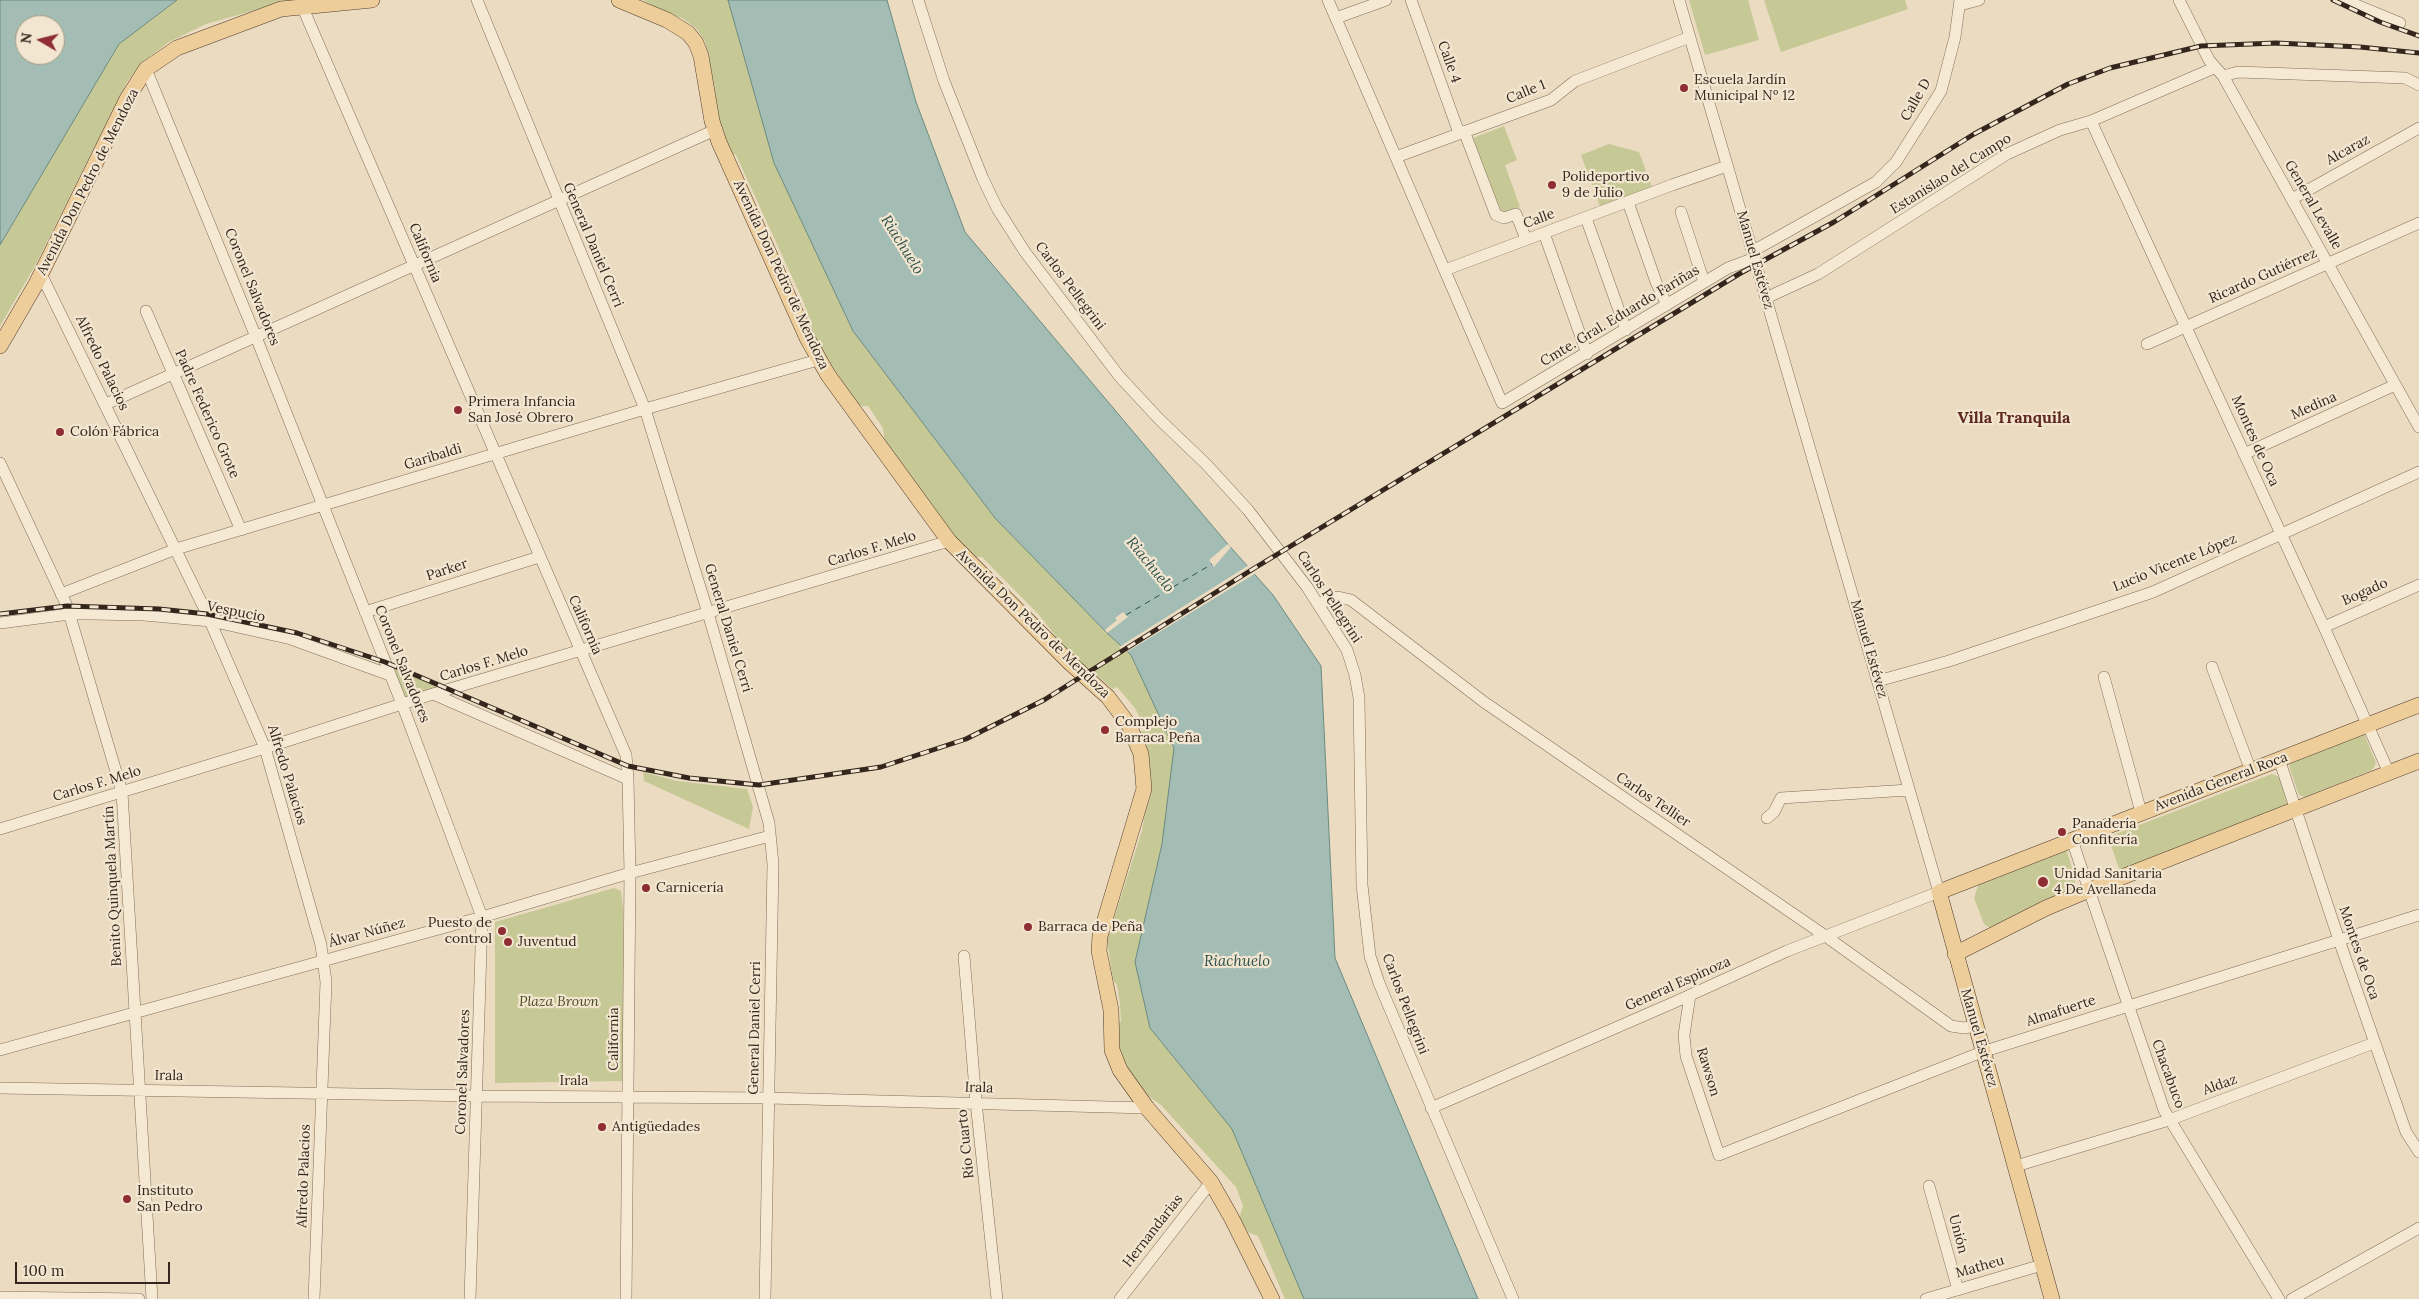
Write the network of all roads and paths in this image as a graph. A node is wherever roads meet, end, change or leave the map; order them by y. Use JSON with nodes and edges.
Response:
{"nodes":[{"id":1,"x":372,"y":0,"type":"edge"},
{"id":2,"x":477,"y":0,"type":"edge"},
{"id":3,"x":619,"y":0,"type":"edge"},
{"id":4,"x":918,"y":0,"type":"edge"},
{"id":5,"x":1328,"y":0,"type":"edge"},
{"id":6,"x":1386,"y":0,"type":"edge"},
{"id":7,"x":1411,"y":0,"type":"edge"},
{"id":8,"x":1679,"y":0,"type":"edge"},
{"id":9,"x":1979,"y":0,"type":"edge"},
{"id":10,"x":2179,"y":0,"type":"edge"},
{"id":11,"x":2344,"y":0,"type":"edge"},
{"id":12,"x":1960,"y":2,"type":"edge"},
{"id":13,"x":302,"y":6,"type":"junction"},
{"id":14,"x":1336,"y":18,"type":"junction"},
{"id":15,"x":2400,"y":23,"type":"dead end"},
{"id":16,"x":1690,"y":37,"type":"junction"},
{"id":17,"x":2214,"y":68,"type":"junction"},
{"id":18,"x":146,"y":69,"type":"junction"},
{"id":19,"x":2223,"y":76,"type":"junction"},
{"id":20,"x":2415,"y":83,"type":"edge"},
{"id":21,"x":2091,"y":121,"type":"junction"},
{"id":22,"x":2419,"y":128,"type":"edge"},
{"id":23,"x":714,"y":130,"type":"junction"},
{"id":24,"x":1461,"y":132,"type":"junction"},
{"id":25,"x":1396,"y":157,"type":"junction"},
{"id":26,"x":1727,"y":166,"type":"junction"},
{"id":27,"x":2292,"y":200,"type":"junction"},
{"id":28,"x":558,"y":201,"type":"junction"},
{"id":29,"x":1628,"y":202,"type":"junction"},
{"id":30,"x":1681,"y":212,"type":"dead end"},
{"id":31,"x":1586,"y":218,"type":"junction"},
{"id":32,"x":2419,"y":223,"type":"edge"},
{"id":33,"x":1544,"y":233,"type":"junction"},
{"id":34,"x":1526,"y":240,"type":"junction"},
{"id":35,"x":1754,"y":254,"type":"junction"},
{"id":36,"x":2329,"y":263,"type":"junction"},
{"id":37,"x":414,"y":266,"type":"junction"},
{"id":38,"x":1445,"y":270,"type":"junction"},
{"id":39,"x":41,"y":274,"type":"junction"},
{"id":40,"x":1704,"y":282,"type":"junction"},
{"id":41,"x":1766,"y":298,"type":"junction"},
{"id":42,"x":1667,"y":305,"type":"junction"},
{"id":43,"x":146,"y":311,"type":"dead end"},
{"id":44,"x":2185,"y":326,"type":"junction"},
{"id":45,"x":1626,"y":330,"type":"junction"},
{"id":46,"x":256,"y":337,"type":"junction"},
{"id":47,"x":2147,"y":344,"type":"dead end"},
{"id":48,"x":0,"y":346,"type":"edge"},
{"id":49,"x":1587,"y":354,"type":"junction"},
{"id":50,"x":818,"y":360,"type":"junction"},
{"id":51,"x":174,"y":375,"type":"junction"},
{"id":52,"x":2395,"y":385,"type":"junction"},
{"id":53,"x":106,"y":404,"type":"junction"},
{"id":54,"x":645,"y":409,"type":"junction"},
{"id":55,"x":2419,"y":427,"type":"edge"},
{"id":56,"x":495,"y":454,"type":"junction"},
{"id":57,"x":2244,"y":454,"type":"junction"},
{"id":58,"x":0,"y":464,"type":"edge"},
{"id":59,"x":2419,"y":472,"type":"edge"},
{"id":60,"x":322,"y":505,"type":"junction"},
{"id":61,"x":241,"y":530,"type":"junction"},
{"id":62,"x":2281,"y":535,"type":"junction"},
{"id":63,"x":948,"y":541,"type":"junction"},
{"id":64,"x":176,"y":549,"type":"junction"},
{"id":65,"x":539,"y":557,"type":"junction"},
{"id":66,"x":2419,"y":585,"type":"edge"},
{"id":67,"x":61,"y":594,"type":"junction"},
{"id":68,"x":1318,"y":604,"type":"junction"},
{"id":69,"x":365,"y":612,"type":"junction"},
{"id":70,"x":708,"y":613,"type":"junction"},
{"id":71,"x":70,"y":614,"type":"junction"},
{"id":72,"x":211,"y":622,"type":"junction"},
{"id":73,"x":0,"y":623,"type":"edge"},
{"id":74,"x":2324,"y":627,"type":"junction"},
{"id":75,"x":580,"y":650,"type":"junction"},
{"id":76,"x":2212,"y":667,"type":"dead end"},
{"id":77,"x":390,"y":675,"type":"junction"},
{"id":78,"x":2104,"y":677,"type":"dead end"},
{"id":79,"x":1878,"y":681,"type":"junction"},
{"id":80,"x":433,"y":694,"type":"junction"},
{"id":81,"x":402,"y":704,"type":"junction"},
{"id":82,"x":2419,"y":705,"type":"edge"},
{"id":83,"x":2368,"y":725,"type":"junction"},
{"id":84,"x":265,"y":748,"type":"junction"},
{"id":85,"x":2280,"y":759,"type":"junction"},
{"id":86,"x":2419,"y":761,"type":"edge"},
{"id":87,"x":2251,"y":771,"type":"junction"},
{"id":88,"x":2388,"y":773,"type":"junction"},
{"id":89,"x":628,"y":779,"type":"junction"},
{"id":90,"x":1909,"y":790,"type":"junction"},
{"id":91,"x":122,"y":792,"type":"junction"},
{"id":92,"x":2297,"y":809,"type":"junction"},
{"id":93,"x":2141,"y":812,"type":"junction"},
{"id":94,"x":1767,"y":818,"type":"dead end"},
{"id":95,"x":0,"y":828,"type":"edge"},
{"id":96,"x":770,"y":836,"type":"junction"},
{"id":97,"x":2072,"y":840,"type":"junction"},
{"id":98,"x":630,"y":873,"type":"junction"},
{"id":99,"x":2089,"y":890,"type":"junction"},
{"id":100,"x":1939,"y":892,"type":"junction"},
{"id":101,"x":2419,"y":915,"type":"edge"},
{"id":102,"x":482,"y":917,"type":"junction"},
{"id":103,"x":1824,"y":935,"type":"junction"},
{"id":104,"x":2339,"y":940,"type":"junction"},
{"id":105,"x":1955,"y":954,"type":"junction"},
{"id":106,"x":964,"y":956,"type":"dead end"},
{"id":107,"x":324,"y":960,"type":"junction"},
{"id":108,"x":1690,"y":995,"type":"junction"},
{"id":109,"x":2128,"y":1005,"type":"junction"},
{"id":110,"x":136,"y":1011,"type":"junction"},
{"id":111,"x":1975,"y":1026,"type":"junction"},
{"id":112,"x":2374,"y":1043,"type":"junction"},
{"id":113,"x":0,"y":1050,"type":"edge"},
{"id":114,"x":1982,"y":1052,"type":"junction"},
{"id":115,"x":0,"y":1088,"type":"edge"},
{"id":116,"x":140,"y":1090,"type":"junction"},
{"id":117,"x":323,"y":1094,"type":"junction"},
{"id":118,"x":478,"y":1096,"type":"junction"},
{"id":119,"x":629,"y":1096,"type":"junction"},
{"id":120,"x":769,"y":1098,"type":"junction"},
{"id":121,"x":976,"y":1102,"type":"junction"},
{"id":122,"x":1148,"y":1108,"type":"junction"},
{"id":123,"x":1431,"y":1108,"type":"junction"},
{"id":124,"x":2169,"y":1120,"type":"junction"},
{"id":125,"x":2419,"y":1152,"type":"edge"},
{"id":126,"x":1719,"y":1155,"type":"joint"},
{"id":127,"x":2016,"y":1166,"type":"junction"},
{"id":128,"x":1211,"y":1182,"type":"junction"},
{"id":129,"x":1929,"y":1186,"type":"dead end"},
{"id":130,"x":2419,"y":1228,"type":"edge"},
{"id":131,"x":2042,"y":1265,"type":"junction"},
{"id":132,"x":1958,"y":1290,"type":"junction"},
{"id":133,"x":0,"y":1297,"type":"edge"},
{"id":134,"x":139,"y":1299,"type":"edge"},
{"id":135,"x":152,"y":1299,"type":"edge"},
{"id":136,"x":314,"y":1299,"type":"edge"},
{"id":137,"x":470,"y":1299,"type":"edge"},
{"id":138,"x":626,"y":1299,"type":"edge"},
{"id":139,"x":765,"y":1299,"type":"edge"},
{"id":140,"x":997,"y":1299,"type":"edge"},
{"id":141,"x":1120,"y":1299,"type":"edge"},
{"id":142,"x":1272,"y":1299,"type":"edge"},
{"id":143,"x":1513,"y":1299,"type":"edge"},
{"id":144,"x":1926,"y":1299,"type":"edge"},
{"id":145,"x":2052,"y":1299,"type":"edge"},
{"id":146,"x":2279,"y":1299,"type":"edge"},
{"id":147,"x":2292,"y":1299,"type":"edge"}],
"edges":[{"from":1,"to":13,"type":"main road","name":"Avenida Don Pedro de Mendoza"},
{"from":2,"to":28,"type":"street","name":"General Daniel Cerri"},
{"from":3,"to":23,"type":"main road","name":"Avenida Don Pedro de Mendoza"},
{"from":4,"to":68,"type":"street","name":"Carlos Pellegrini"},
{"from":5,"to":14,"type":"street"},
{"from":6,"to":14,"type":"street"},
{"from":7,"to":24,"type":"street","name":"Calle 4"},
{"from":8,"to":16,"type":"street","name":"Manuel Estévez"},
{"from":9,"to":12,"type":"street"},
{"from":10,"to":17,"type":"street","name":"General Levalle"},
{"from":11,"to":15,"type":"street"},
{"from":12,"to":35,"type":"street","name":"Calle D"},
{"from":13,"to":18,"type":"main road","name":"Avenida Don Pedro de Mendoza"},
{"from":13,"to":37,"type":"street","name":"California"},
{"from":14,"to":25,"type":"street"},
{"from":16,"to":24,"type":"street","name":"Calle 1"},
{"from":16,"to":26,"type":"street","name":"Manuel Estévez"},
{"from":17,"to":19,"type":"street","name":"General Levalle"},
{"from":17,"to":21,"type":"street","name":"Estanislao del Campo"},
{"from":18,"to":39,"type":"main road","name":"Avenida Don Pedro de Mendoza"},
{"from":18,"to":46,"type":"street","name":"Coronel Salvadores"},
{"from":19,"to":20,"type":"street"},
{"from":19,"to":27,"type":"street","name":"General Levalle"},
{"from":21,"to":41,"type":"street","name":"Estanislao del Campo"},
{"from":21,"to":44,"type":"street","name":"Montes de Oca"},
{"from":22,"to":27,"type":"street","name":"Alcaraz"},
{"from":23,"to":28,"type":"street"},
{"from":23,"to":50,"type":"main road","name":"Avenida Don Pedro de Mendoza"},
{"from":24,"to":25,"type":"street","name":"Calle 1"},
{"from":24,"to":34,"type":"street","name":"Calle 4"},
{"from":25,"to":38,"type":"street"},
{"from":26,"to":29,"type":"street","name":"Calle"},
{"from":26,"to":35,"type":"street","name":"Manuel Estévez"},
{"from":27,"to":36,"type":"street","name":"General Levalle"},
{"from":28,"to":37,"type":"street"},
{"from":28,"to":54,"type":"street","name":"General Daniel Cerri"},
{"from":29,"to":31,"type":"street","name":"Calle"},
{"from":29,"to":42,"type":"street"},
{"from":30,"to":40,"type":"street"},
{"from":31,"to":33,"type":"street","name":"Calle"},
{"from":31,"to":45,"type":"street"},
{"from":32,"to":36,"type":"street","name":"Ricardo Gutiérrez"},
{"from":33,"to":34,"type":"street","name":"Calle"},
{"from":33,"to":49,"type":"street"},
{"from":34,"to":38,"type":"street","name":"Calle"},
{"from":35,"to":40,"type":"street","name":"Cmte. Gral. Eduardo Fariñas"},
{"from":35,"to":41,"type":"street","name":"Manuel Estévez"},
{"from":36,"to":44,"type":"street","name":"Ricardo Gutiérrez"},
{"from":36,"to":52,"type":"street","name":"General Levalle"},
{"from":37,"to":46,"type":"street"},
{"from":37,"to":56,"type":"street","name":"California"},
{"from":38,"to":49,"type":"street","name":"Cmte. Gral. Eduardo Fariñas"},
{"from":39,"to":48,"type":"main road","name":"Avenida Don Pedro de Mendoza"},
{"from":39,"to":53,"type":"street","name":"Alfredo Palacios"},
{"from":40,"to":42,"type":"street","name":"Cmte. Gral. Eduardo Fariñas"},
{"from":41,"to":79,"type":"street","name":"Manuel Estévez"},
{"from":42,"to":45,"type":"street","name":"Cmte. Gral. Eduardo Fariñas"},
{"from":43,"to":51,"type":"street","name":"Padre Federico Grote"},
{"from":44,"to":47,"type":"street","name":"Ricardo Gutiérrez"},
{"from":44,"to":57,"type":"street","name":"Montes de Oca"},
{"from":45,"to":49,"type":"street","name":"Cmte. Gral. Eduardo Fariñas"},
{"from":46,"to":51,"type":"street"},
{"from":46,"to":60,"type":"street","name":"Coronel Salvadores"},
{"from":50,"to":54,"type":"street","name":"Garibaldi"},
{"from":50,"to":63,"type":"main road","name":"Avenida Don Pedro de Mendoza"},
{"from":51,"to":53,"type":"street"},
{"from":51,"to":61,"type":"street","name":"Padre Federico Grote"},
{"from":52,"to":55,"type":"street","name":"General Levalle"},
{"from":52,"to":57,"type":"street","name":"Medina"},
{"from":53,"to":64,"type":"street","name":"Alfredo Palacios"},
{"from":54,"to":56,"type":"street","name":"Garibaldi"},
{"from":54,"to":70,"type":"street","name":"General Daniel Cerri"},
{"from":56,"to":60,"type":"street","name":"Garibaldi"},
{"from":56,"to":65,"type":"street","name":"California"},
{"from":57,"to":62,"type":"street","name":"Montes de Oca"},
{"from":58,"to":67,"type":"street","name":"Benito Quinquela Martín"},
{"from":59,"to":62,"type":"street","name":"Lucio Vicente López"},
{"from":60,"to":61,"type":"street","name":"Garibaldi"},
{"from":60,"to":69,"type":"street","name":"Coronel Salvadores"},
{"from":61,"to":64,"type":"street","name":"Garibaldi"},
{"from":62,"to":74,"type":"street","name":"Montes de Oca"},
{"from":62,"to":79,"type":"street","name":"Lucio Vicente López"},
{"from":63,"to":70,"type":"street","name":"Carlos F. Melo"},
{"from":63,"to":122,"type":"main road","name":"Avenida Don Pedro de Mendoza"},
{"from":64,"to":67,"type":"street","name":"Garibaldi"},
{"from":64,"to":72,"type":"street","name":"Alfredo Palacios"},
{"from":65,"to":69,"type":"street","name":"Parker"},
{"from":65,"to":75,"type":"street","name":"California"},
{"from":66,"to":74,"type":"street","name":"Bogado"},
{"from":67,"to":71,"type":"street","name":"Benito Quinquela Martín"},
{"from":68,"to":103,"type":"street","name":"Carlos Tellier"},
{"from":68,"to":123,"type":"street","name":"Carlos Pellegrini"},
{"from":69,"to":77,"type":"street","name":"Coronel Salvadores"},
{"from":70,"to":75,"type":"street","name":"Carlos F. Melo"},
{"from":70,"to":96,"type":"street","name":"General Daniel Cerri"},
{"from":71,"to":72,"type":"street","name":"Vespucio"},
{"from":71,"to":73,"type":"street"},
{"from":71,"to":91,"type":"street","name":"Benito Quinquela Martín"},
{"from":72,"to":77,"type":"street","name":"Vespucio"},
{"from":72,"to":84,"type":"street","name":"Alfredo Palacios"},
{"from":74,"to":83,"type":"street","name":"Montes de Oca"},
{"from":75,"to":80,"type":"street","name":"Carlos F. Melo"},
{"from":75,"to":89,"type":"street","name":"California"},
{"from":76,"to":87,"type":"street"},
{"from":77,"to":81,"type":"street","name":"Coronel Salvadores"},
{"from":78,"to":93,"type":"street"},
{"from":79,"to":90,"type":"street","name":"Manuel Estévez"},
{"from":80,"to":81,"type":"street","name":"Carlos F. Melo"},
{"from":80,"to":89,"type":"street"},
{"from":81,"to":84,"type":"street","name":"Carlos F. Melo"},
{"from":81,"to":102,"type":"street","name":"Coronel Salvadores"},
{"from":82,"to":83,"type":"main road","name":"Avenida General Roca"},
{"from":83,"to":85,"type":"main road","name":"Avenida General Roca"},
{"from":83,"to":88,"type":"street","name":"Montes de Oca"},
{"from":84,"to":91,"type":"street","name":"Carlos F. Melo"},
{"from":84,"to":107,"type":"street","name":"Alfredo Palacios"},
{"from":85,"to":87,"type":"main road","name":"Avenida General Roca"},
{"from":85,"to":92,"type":"street","name":"Montes de Oca"},
{"from":86,"to":88,"type":"main road"},
{"from":87,"to":93,"type":"main road","name":"Avenida General Roca"},
{"from":88,"to":92,"type":"main road"},
{"from":89,"to":98,"type":"street","name":"California"},
{"from":90,"to":94,"type":"street"},
{"from":90,"to":100,"type":"street","name":"Manuel Estévez"},
{"from":91,"to":95,"type":"street","name":"Carlos F. Melo"},
{"from":91,"to":110,"type":"street","name":"Benito Quinquela Martín"},
{"from":92,"to":99,"type":"main road"},
{"from":92,"to":104,"type":"street","name":"Montes de Oca"},
{"from":93,"to":97,"type":"main road","name":"Avenida General Roca"},
{"from":96,"to":98,"type":"street","name":"Álvar Núñez"},
{"from":96,"to":120,"type":"street","name":"General Daniel Cerri"},
{"from":97,"to":99,"type":"street","name":"Chacabuco"},
{"from":97,"to":100,"type":"main road","name":"Avenida General Roca"},
{"from":98,"to":102,"type":"street","name":"Álvar Núñez"},
{"from":98,"to":119,"type":"street","name":"California"},
{"from":99,"to":105,"type":"main road"},
{"from":99,"to":109,"type":"street","name":"Chacabuco"},
{"from":100,"to":103,"type":"street","name":"General Espinoza"},
{"from":100,"to":105,"type":"main road","name":"Manuel Estévez"},
{"from":101,"to":104,"type":"street","name":"Almafuerte"},
{"from":102,"to":107,"type":"street","name":"Álvar Núñez"},
{"from":102,"to":118,"type":"street","name":"Coronel Salvadores"},
{"from":103,"to":108,"type":"street","name":"General Espinoza"},
{"from":103,"to":111,"type":"street","name":"Carlos Tellier"},
{"from":104,"to":109,"type":"street","name":"Almafuerte"},
{"from":104,"to":112,"type":"street","name":"Montes de Oca"},
{"from":105,"to":111,"type":"main road","name":"Manuel Estévez"},
{"from":106,"to":121,"type":"street","name":"Río Cuarto"},
{"from":107,"to":110,"type":"street","name":"Álvar Núñez"},
{"from":107,"to":117,"type":"street","name":"Alfredo Palacios"},
{"from":108,"to":123,"type":"street","name":"General Espinoza"},
{"from":108,"to":126,"type":"street","name":"Rawson"},
{"from":109,"to":114,"type":"street","name":"Almafuerte"},
{"from":109,"to":124,"type":"street","name":"Chacabuco"},
{"from":110,"to":113,"type":"street","name":"Álvar Núñez"},
{"from":110,"to":116,"type":"street","name":"Benito Quinquela Martín"},
{"from":111,"to":114,"type":"main road","name":"Manuel Estévez"},
{"from":112,"to":124,"type":"street","name":"Aldaz"},
{"from":112,"to":125,"type":"street","name":"Montes de Oca"},
{"from":114,"to":126,"type":"street","name":"Almafuerte"},
{"from":114,"to":127,"type":"main road","name":"Manuel Estévez"},
{"from":115,"to":116,"type":"street","name":"Irala"},
{"from":116,"to":117,"type":"street","name":"Irala"},
{"from":116,"to":135,"type":"street","name":"Benito Quinquela Martín"},
{"from":117,"to":118,"type":"street","name":"Irala"},
{"from":117,"to":136,"type":"street","name":"Alfredo Palacios"},
{"from":118,"to":119,"type":"street","name":"Irala"},
{"from":118,"to":137,"type":"street","name":"Coronel Salvadores"},
{"from":119,"to":120,"type":"street","name":"Irala"},
{"from":119,"to":138,"type":"street","name":"California"},
{"from":120,"to":121,"type":"street","name":"Irala"},
{"from":120,"to":139,"type":"street","name":"General Daniel Cerri"},
{"from":121,"to":122,"type":"street","name":"Irala"},
{"from":121,"to":140,"type":"street","name":"Río Cuarto"},
{"from":122,"to":128,"type":"main road","name":"Avenida Don Pedro de Mendoza"},
{"from":123,"to":143,"type":"street","name":"Carlos Pellegrini"},
{"from":124,"to":127,"type":"street","name":"Aldaz"},
{"from":124,"to":146,"type":"street","name":"Chacabuco"},
{"from":127,"to":131,"type":"main road","name":"Manuel Estévez"},
{"from":128,"to":141,"type":"street","name":"Hernandarias"},
{"from":128,"to":142,"type":"main road","name":"Avenida Don Pedro de Mendoza"},
{"from":129,"to":132,"type":"street","name":"Unión"},
{"from":130,"to":147,"type":"street"},
{"from":131,"to":132,"type":"street","name":"Matheu"},
{"from":131,"to":145,"type":"main road","name":"Manuel Estévez"},
{"from":132,"to":144,"type":"street","name":"Matheu"},
{"from":133,"to":134,"type":"street"}]}
